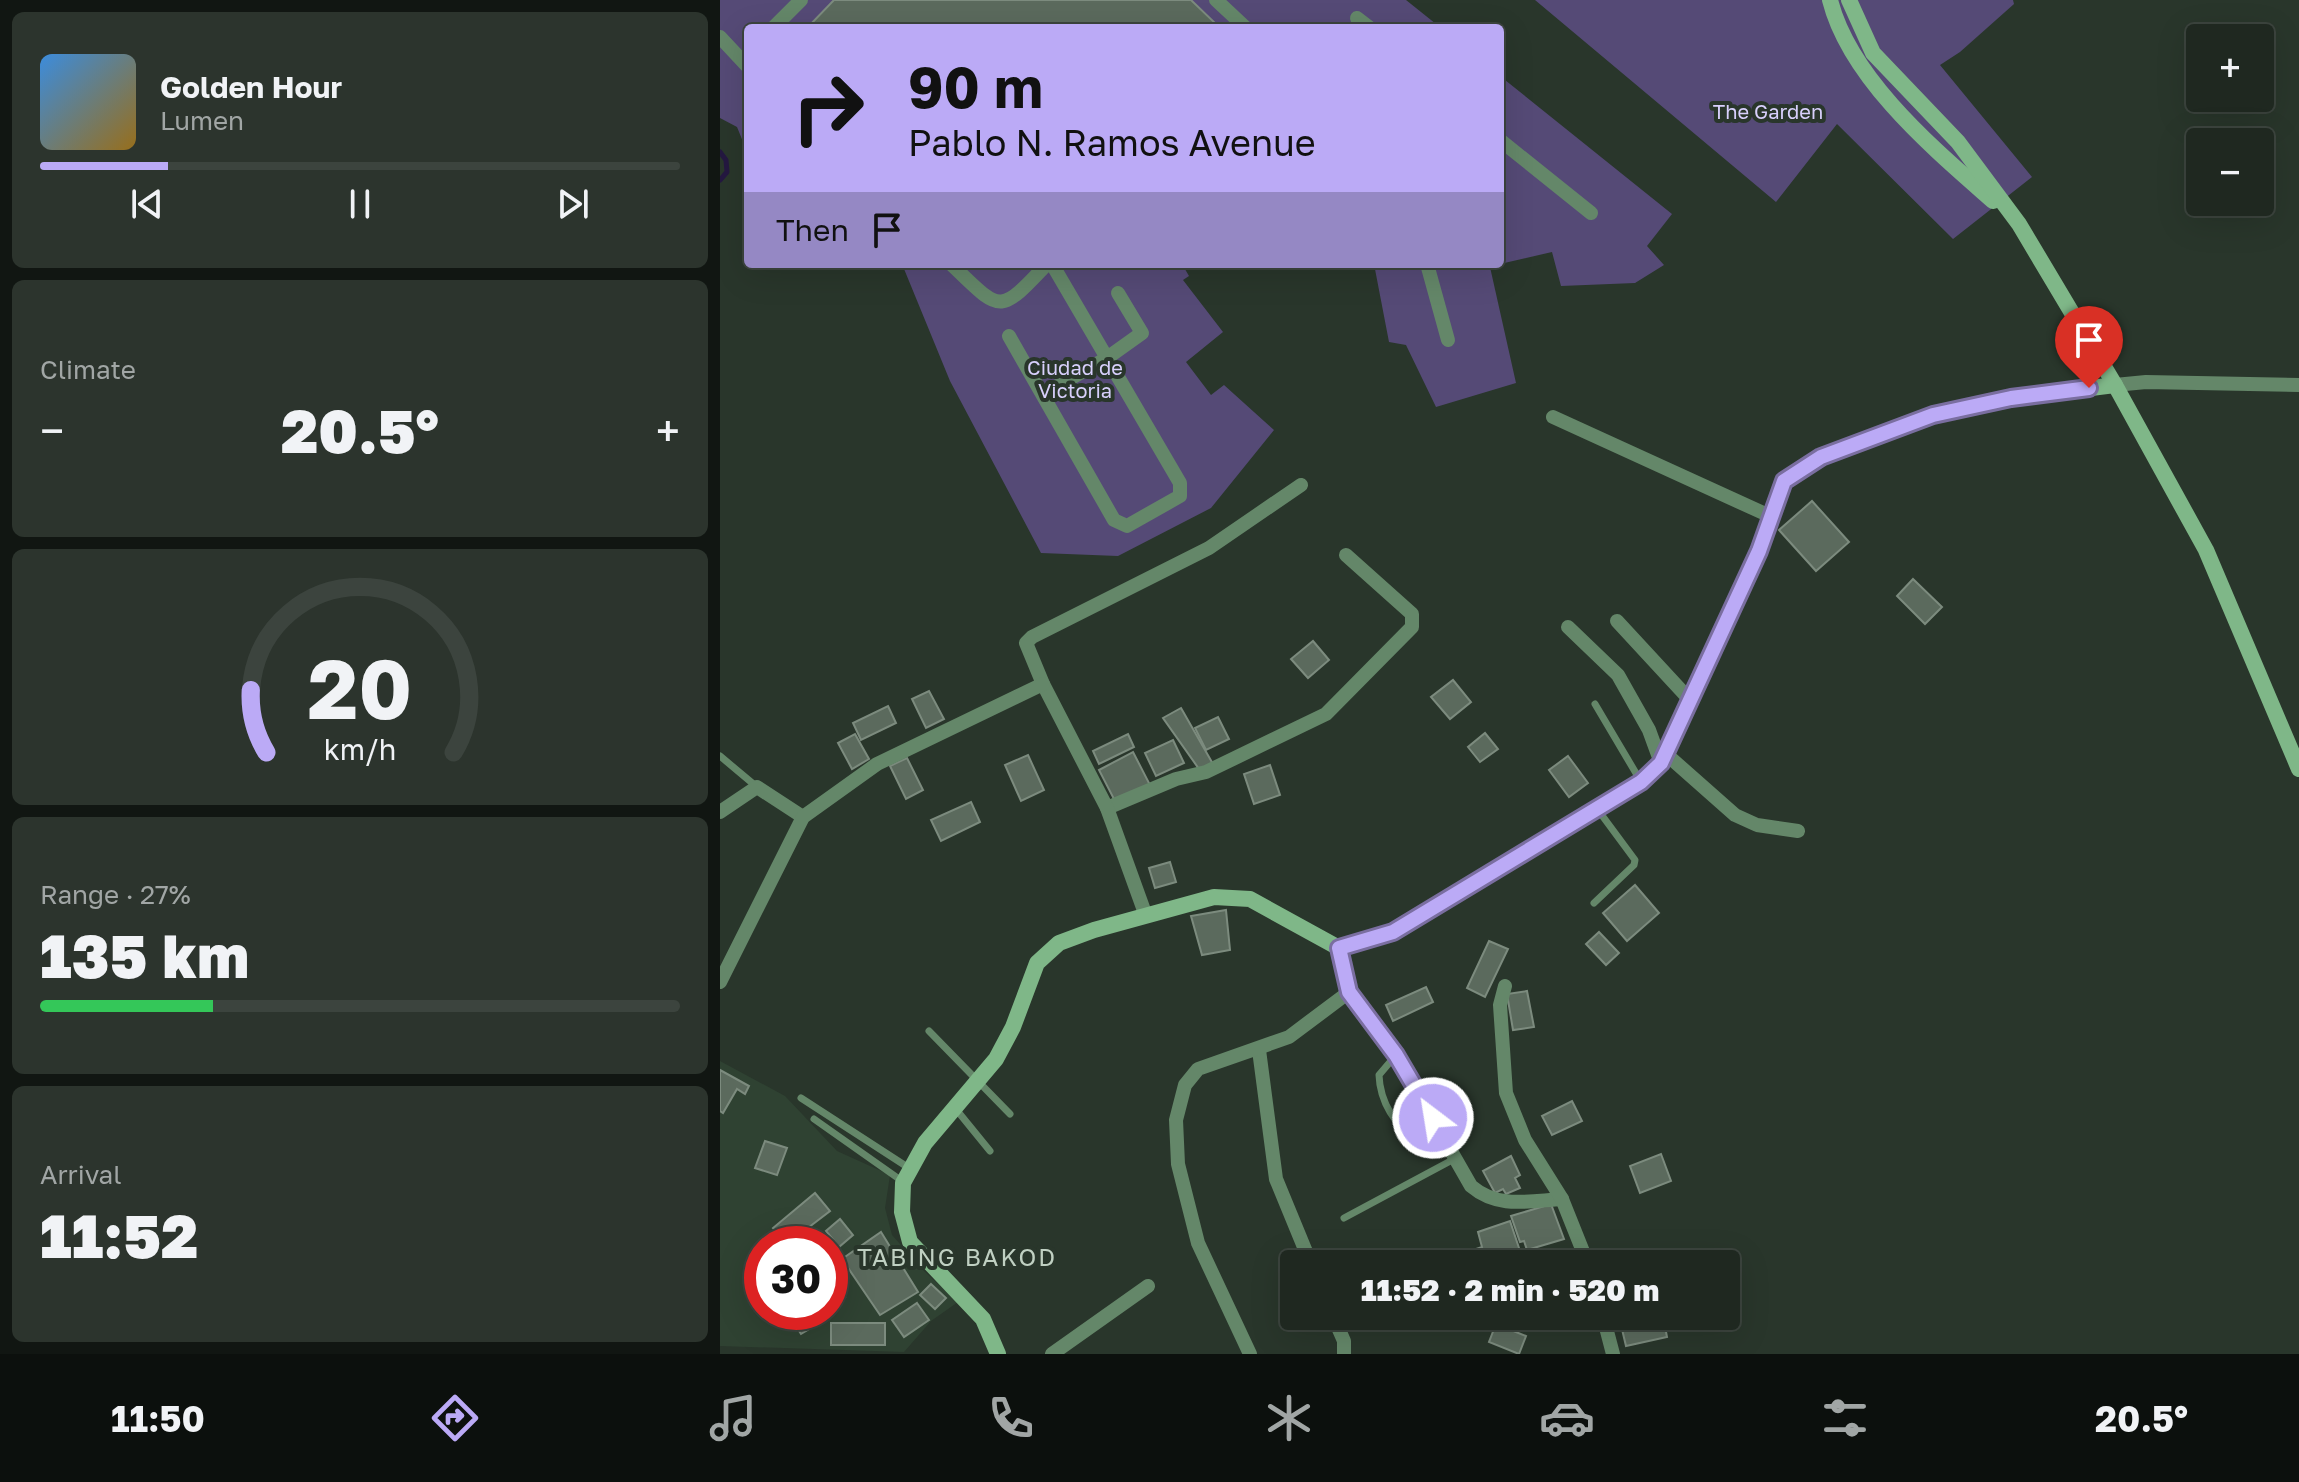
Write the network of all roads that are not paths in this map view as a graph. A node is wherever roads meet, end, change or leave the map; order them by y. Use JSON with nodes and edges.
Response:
{"nodes":[{"id":1,"x":801,"y":0,"type":"edge"},
{"id":2,"x":1216,"y":0,"type":"edge"},
{"id":3,"x":1830,"y":0,"type":"edge"},
{"id":4,"x":1849,"y":0,"type":"edge"},
{"id":5,"x":1357,"y":18,"type":"dead end"},
{"id":6,"x":777,"y":24,"type":"edge"},
{"id":7,"x":1242,"y":24,"type":"edge"},
{"id":8,"x":1365,"y":24,"type":"edge"},
{"id":9,"x":720,"y":37,"type":"edge"},
{"id":10,"x":744,"y":58,"type":"edge"},
{"id":11,"x":1504,"y":143,"type":"edge"},
{"id":12,"x":1591,"y":213,"type":"dead end"},
{"id":13,"x":2019,"y":224,"type":"junction"},
{"id":14,"x":955,"y":268,"type":"edge"},
{"id":15,"x":1045,"y":268,"type":"edge"},
{"id":16,"x":1051,"y":268,"type":"edge"},
{"id":17,"x":1428,"y":268,"type":"edge"},
{"id":18,"x":1118,"y":293,"type":"dead end"},
{"id":19,"x":1009,"y":336,"type":"dead end"},
{"id":20,"x":1448,"y":340,"type":"dead end"},
{"id":21,"x":1107,"y":358,"type":"junction"},
{"id":22,"x":2115,"y":385,"type":"junction"},
{"id":23,"x":2299,"y":385,"type":"edge"},
{"id":24,"x":1043,"y":394,"type":"junction"},
{"id":25,"x":1553,"y":417,"type":"dead end"},
{"id":26,"x":1301,"y":485,"type":"dead end"},
{"id":27,"x":1770,"y":516,"type":"junction"},
{"id":28,"x":1346,"y":555,"type":"dead end"},
{"id":29,"x":1617,"y":621,"type":"dead end"},
{"id":30,"x":1568,"y":627,"type":"dead end"},
{"id":31,"x":1043,"y":684,"type":"junction"},
{"id":32,"x":1690,"y":700,"type":"junction"},
{"id":33,"x":1595,"y":704,"type":"dead end"},
{"id":34,"x":720,"y":756,"type":"edge"},
{"id":35,"x":1663,"y":758,"type":"junction"},
{"id":36,"x":2299,"y":769,"type":"edge"},
{"id":37,"x":1641,"y":782,"type":"junction"},
{"id":38,"x":757,"y":787,"type":"junction"},
{"id":39,"x":1107,"y":808,"type":"junction"},
{"id":40,"x":1597,"y":809,"type":"junction"},
{"id":41,"x":720,"y":812,"type":"edge"},
{"id":42,"x":803,"y":817,"type":"junction"},
{"id":43,"x":1798,"y":831,"type":"dead end"},
{"id":44,"x":1594,"y":903,"type":"dead end"},
{"id":45,"x":1146,"y":916,"type":"junction"},
{"id":46,"x":1339,"y":948,"type":"junction"},
{"id":47,"x":720,"y":982,"type":"edge"},
{"id":48,"x":1505,"y":986,"type":"dead end"},
{"id":49,"x":1349,"y":992,"type":"junction"},
{"id":50,"x":929,"y":1031,"type":"dead end"},
{"id":51,"x":1259,"y":1050,"type":"junction"},
{"id":52,"x":1396,"y":1055,"type":"junction"},
{"id":53,"x":979,"y":1083,"type":"junction"},
{"id":54,"x":801,"y":1098,"type":"dead end"},
{"id":55,"x":953,"y":1106,"type":"junction"},
{"id":56,"x":1010,"y":1114,"type":"dead end"},
{"id":57,"x":814,"y":1119,"type":"dead end"},
{"id":58,"x":990,"y":1151,"type":"dead end"},
{"id":59,"x":1452,"y":1151,"type":"junction"},
{"id":60,"x":906,"y":1176,"type":"junction"},
{"id":61,"x":1562,"y":1199,"type":"junction"},
{"id":62,"x":1344,"y":1218,"type":"dead end"},
{"id":63,"x":1305,"y":1250,"type":"edge"},
{"id":64,"x":1582,"y":1250,"type":"edge"},
{"id":65,"x":1148,"y":1286,"type":"dead end"},
{"id":66,"x":1339,"y":1330,"type":"edge"},
{"id":67,"x":1607,"y":1330,"type":"edge"},
{"id":68,"x":998,"y":1354,"type":"edge"},
{"id":69,"x":1052,"y":1354,"type":"edge"},
{"id":70,"x":1250,"y":1354,"type":"edge"},
{"id":71,"x":1344,"y":1354,"type":"edge"},
{"id":72,"x":1613,"y":1354,"type":"edge"}],
"edges":[{"from":1,"to":6,"type":"street"},
{"from":2,"to":7,"type":"street"},
{"from":3,"to":13,"type":"street"},
{"from":4,"to":13,"type":"street"},
{"from":5,"to":8,"type":"street"},
{"from":9,"to":10,"type":"street"},
{"from":11,"to":12,"type":"street"},
{"from":13,"to":22,"type":"street"},
{"from":14,"to":15,"type":"street"},
{"from":16,"to":21,"type":"street"},
{"from":17,"to":20,"type":"street"},
{"from":18,"to":21,"type":"street"},
{"from":19,"to":24,"type":"street"},
{"from":21,"to":24,"type":"street"},
{"from":21,"to":24,"type":"street"},
{"from":22,"to":23,"type":"street"},
{"from":22,"to":27,"type":"street"},
{"from":22,"to":36,"type":"street"},
{"from":25,"to":27,"type":"street"},
{"from":26,"to":31,"type":"street"},
{"from":27,"to":32,"type":"street"},
{"from":28,"to":39,"type":"street"},
{"from":29,"to":32,"type":"street"},
{"from":30,"to":35,"type":"street"},
{"from":31,"to":39,"type":"street"},
{"from":31,"to":42,"type":"street"},
{"from":32,"to":35,"type":"street"},
{"from":33,"to":37,"type":"lane"},
{"from":34,"to":38,"type":"lane"},
{"from":35,"to":37,"type":"street"},
{"from":35,"to":43,"type":"street"},
{"from":37,"to":40,"type":"street"},
{"from":38,"to":41,"type":"street"},
{"from":38,"to":42,"type":"street"},
{"from":39,"to":45,"type":"street"},
{"from":40,"to":44,"type":"lane"},
{"from":40,"to":46,"type":"street"},
{"from":42,"to":47,"type":"street"},
{"from":45,"to":46,"type":"street"},
{"from":45,"to":53,"type":"street"},
{"from":46,"to":49,"type":"street"},
{"from":48,"to":61,"type":"street"},
{"from":49,"to":51,"type":"street"},
{"from":49,"to":52,"type":"street"},
{"from":50,"to":53,"type":"lane"},
{"from":51,"to":63,"type":"street"},
{"from":51,"to":70,"type":"street"},
{"from":52,"to":59,"type":"street"},
{"from":52,"to":59,"type":"lane"},
{"from":53,"to":55,"type":"street"},
{"from":53,"to":56,"type":"lane"},
{"from":54,"to":60,"type":"lane"},
{"from":55,"to":58,"type":"lane"},
{"from":55,"to":60,"type":"street"},
{"from":57,"to":60,"type":"lane"},
{"from":59,"to":61,"type":"street"},
{"from":59,"to":62,"type":"lane"},
{"from":60,"to":68,"type":"street"},
{"from":61,"to":64,"type":"street"},
{"from":65,"to":69,"type":"street"},
{"from":66,"to":71,"type":"street"},
{"from":67,"to":72,"type":"street"}]}
